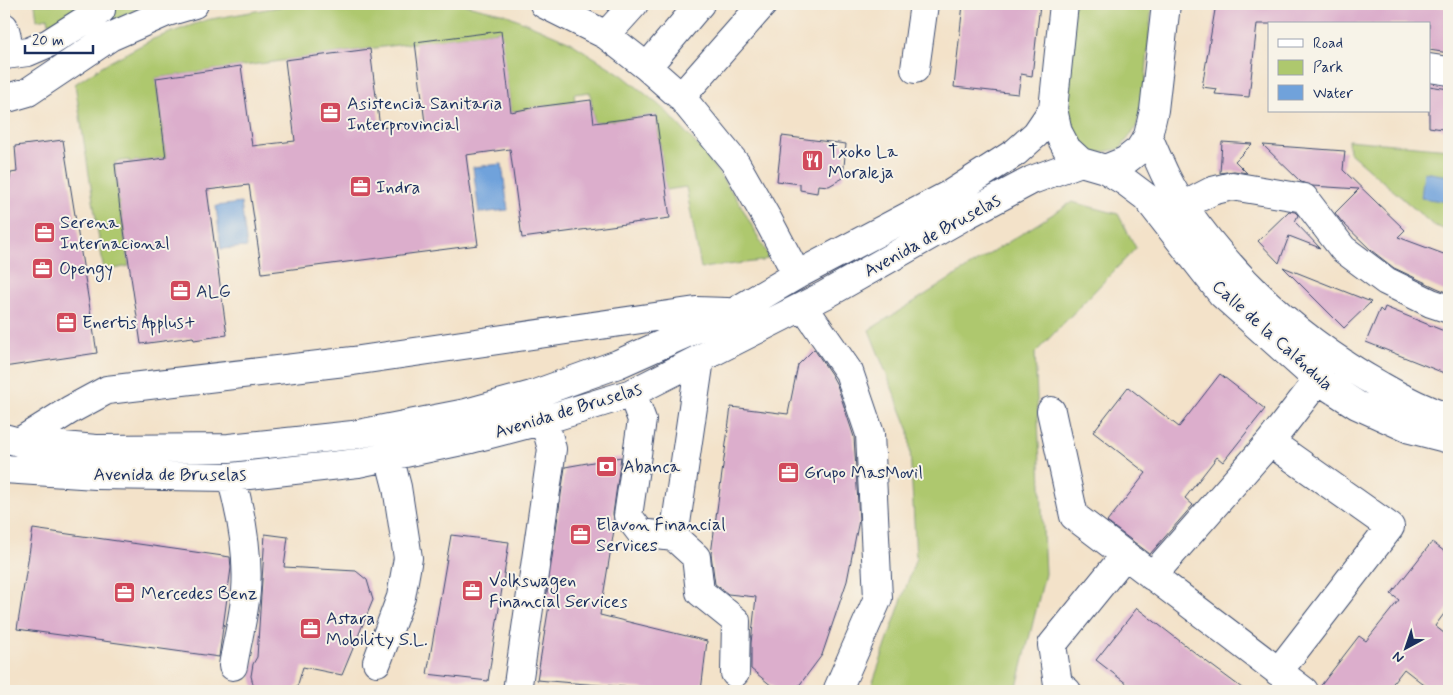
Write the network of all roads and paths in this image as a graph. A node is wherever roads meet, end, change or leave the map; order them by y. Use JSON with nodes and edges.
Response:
{"nodes":[{"id":1,"x":194,"y":4,"type":"edge"},
{"id":2,"x":634,"y":4,"type":"edge"},
{"id":3,"x":700,"y":4,"type":"edge"},
{"id":4,"x":763,"y":4,"type":"edge"},
{"id":5,"x":924,"y":4,"type":"edge"},
{"id":6,"x":1064,"y":4,"type":"edge"},
{"id":7,"x":1166,"y":4,"type":"edge"},
{"id":8,"x":558,"y":6,"type":"edge"},
{"id":9,"x":100,"y":10,"type":"dead end"},
{"id":10,"x":4,"y":27,"type":"edge"},
{"id":11,"x":606,"y":35,"type":"junction"},
{"id":12,"x":4,"y":55,"type":"edge"},
{"id":13,"x":647,"y":66,"type":"junction"},
{"id":14,"x":1430,"y":68,"type":"edge"},
{"id":15,"x":915,"y":69,"type":"dead end"},
{"id":16,"x":1449,"y":71,"type":"edge"},
{"id":17,"x":681,"y":97,"type":"junction"},
{"id":18,"x":4,"y":99,"type":"edge"},
{"id":19,"x":1053,"y":109,"type":"junction"},
{"id":20,"x":1148,"y":136,"type":"junction"},
{"id":21,"x":1093,"y":165,"type":"junction"},
{"id":22,"x":1183,"y":206,"type":"junction"},
{"id":23,"x":1230,"y":265,"type":"junction"},
{"id":24,"x":797,"y":275,"type":"junction"},
{"id":25,"x":803,"y":306,"type":"junction"},
{"id":26,"x":1449,"y":309,"type":"edge"},
{"id":27,"x":734,"y":312,"type":"junction"},
{"id":28,"x":700,"y":359,"type":"junction"},
{"id":29,"x":1318,"y":380,"type":"junction"},
{"id":30,"x":632,"y":393,"type":"junction"},
{"id":31,"x":1411,"y":404,"type":"junction"},
{"id":32,"x":1050,"y":411,"type":"dead end"},
{"id":33,"x":1449,"y":418,"type":"edge"},
{"id":34,"x":544,"y":420,"type":"junction"},
{"id":35,"x":1449,"y":439,"type":"edge"},
{"id":36,"x":11,"y":440,"type":"edge"},
{"id":37,"x":1270,"y":442,"type":"junction"},
{"id":38,"x":390,"y":456,"type":"junction"},
{"id":39,"x":4,"y":469,"type":"edge"},
{"id":40,"x":231,"y":477,"type":"junction"},
{"id":41,"x":674,"y":537,"type":"junction"},
{"id":42,"x":1125,"y":555,"type":"junction"},
{"id":43,"x":1152,"y":576,"type":"junction"},
{"id":44,"x":377,"y":662,"type":"dead end"},
{"id":45,"x":233,"y":666,"type":"dead end"},
{"id":46,"x":1278,"y":672,"type":"junction"},
{"id":47,"x":735,"y":673,"type":"dead end"},
{"id":48,"x":838,"y":689,"type":"dead end"},
{"id":49,"x":517,"y":691,"type":"edge"},
{"id":50,"x":1067,"y":691,"type":"edge"},
{"id":51,"x":1304,"y":691,"type":"edge"}],
"edges":[{"from":1,"to":18,"type":"street"},
{"from":2,"to":11,"type":"street"},
{"from":3,"to":13,"type":"street"},
{"from":4,"to":17,"type":"street"},
{"from":5,"to":15,"type":"street"},
{"from":6,"to":19,"type":"street"},
{"from":7,"to":20,"type":"street"},
{"from":8,"to":11,"type":"street"},
{"from":9,"to":12,"type":"street"},
{"from":10,"to":12,"type":"street"},
{"from":11,"to":13,"type":"street"},
{"from":13,"to":17,"type":"street"},
{"from":14,"to":16,"type":"street"},
{"from":17,"to":24,"type":"street"},
{"from":19,"to":21,"type":"street","name":"Calle de la Caléndula"},
{"from":19,"to":24,"type":"street","name":"Avenida de Bruselas"},
{"from":20,"to":21,"type":"street","name":"Avenida de Bruselas"},
{"from":20,"to":22,"type":"street","name":"Calle de la Caléndula"},
{"from":21,"to":25,"type":"street","name":"Avenida de Bruselas"},
{"from":21,"to":29,"type":"street","name":"Calle de la Caléndula"},
{"from":22,"to":23,"type":"street","name":"Calle de la Caléndula"},
{"from":22,"to":26,"type":"street"},
{"from":23,"to":29,"type":"street"},
{"from":23,"to":31,"type":"street","name":"Calle de la Caléndula"},
{"from":24,"to":27,"type":"street","name":"Avenida de Bruselas"},
{"from":25,"to":28,"type":"street","name":"Avenida de Bruselas"},
{"from":25,"to":48,"type":"street"},
{"from":27,"to":36,"type":"street"},
{"from":27,"to":36,"type":"street","name":"Avenida de Bruselas"},
{"from":28,"to":30,"type":"street","name":"Avenida de Bruselas"},
{"from":28,"to":41,"type":"street"},
{"from":29,"to":31,"type":"street"},
{"from":29,"to":35,"type":"street","name":"Calle de la Caléndula"},
{"from":29,"to":37,"type":"street"},
{"from":30,"to":34,"type":"street","name":"Avenida de Bruselas"},
{"from":30,"to":41,"type":"street"},
{"from":31,"to":33,"type":"street","name":"Calle de la Caléndula"},
{"from":32,"to":42,"type":"street"},
{"from":34,"to":38,"type":"street","name":"Avenida de Bruselas"},
{"from":34,"to":49,"type":"street"},
{"from":37,"to":43,"type":"street"},
{"from":37,"to":46,"type":"street"},
{"from":38,"to":40,"type":"street","name":"Avenida de Bruselas"},
{"from":38,"to":44,"type":"street"},
{"from":39,"to":40,"type":"street","name":"Avenida de Bruselas"},
{"from":40,"to":45,"type":"street"},
{"from":41,"to":47,"type":"street"},
{"from":42,"to":43,"type":"street"},
{"from":42,"to":50,"type":"street"},
{"from":43,"to":46,"type":"street"},
{"from":46,"to":51,"type":"street"}]}
